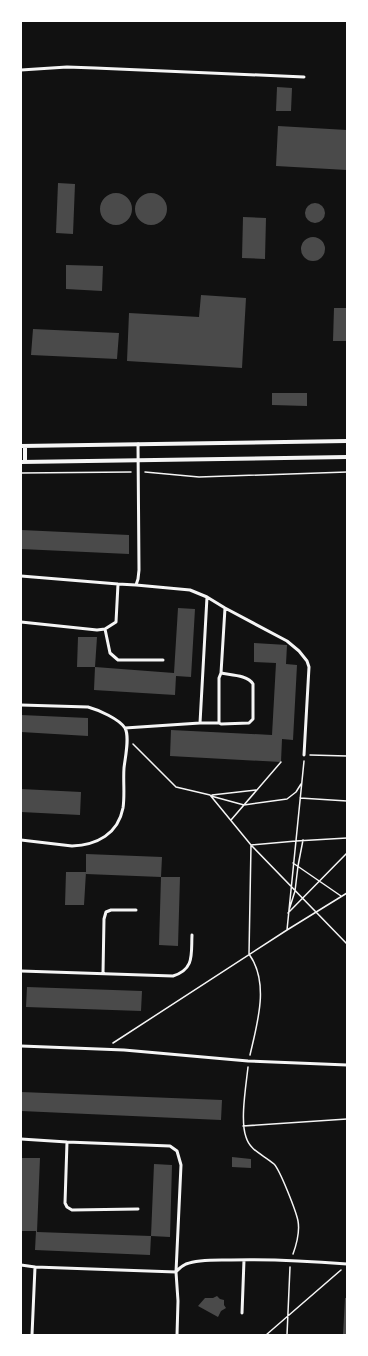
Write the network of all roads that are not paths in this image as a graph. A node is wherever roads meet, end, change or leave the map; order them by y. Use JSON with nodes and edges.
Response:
{"nodes":[{"id":1,"x":21,"y":70,"type":"edge"},
{"id":2,"x":304,"y":77,"type":"dead end"},
{"id":3,"x":347,"y":441,"type":"edge"},
{"id":4,"x":138,"y":444,"type":"junction"},
{"id":5,"x":23,"y":446,"type":"edge"},
{"id":6,"x":347,"y":457,"type":"edge"},
{"id":7,"x":138,"y":460,"type":"junction"},
{"id":8,"x":23,"y":462,"type":"edge"},
{"id":9,"x":21,"y":576,"type":"edge"},
{"id":10,"x":118,"y":584,"type":"junction"},
{"id":11,"x":136,"y":585,"type":"junction"},
{"id":12,"x":207,"y":597,"type":"junction"},
{"id":13,"x":225,"y":608,"type":"junction"},
{"id":14,"x":21,"y":622,"type":"edge"},
{"id":15,"x":105,"y":629,"type":"junction"},
{"id":16,"x":163,"y":660,"type":"dead end"},
{"id":17,"x":221,"y":674,"type":"junction"},
{"id":18,"x":21,"y":705,"type":"edge"},
{"id":19,"x":200,"y":723,"type":"junction"},
{"id":20,"x":219,"y":723,"type":"junction"},
{"id":21,"x":125,"y":728,"type":"junction"},
{"id":22,"x":304,"y":755,"type":"road end"},
{"id":23,"x":21,"y":840,"type":"edge"},
{"id":24,"x":136,"y":910,"type":"dead end"},
{"id":25,"x":192,"y":935,"type":"dead end"},
{"id":26,"x":21,"y":970,"type":"edge"},
{"id":27,"x":103,"y":973,"type":"junction"},
{"id":28,"x":21,"y":1046,"type":"edge"},
{"id":29,"x":347,"y":1066,"type":"edge"},
{"id":30,"x":21,"y":1139,"type":"edge"},
{"id":31,"x":67,"y":1142,"type":"junction"},
{"id":32,"x":138,"y":1209,"type":"dead end"},
{"id":33,"x":244,"y":1260,"type":"junction"},
{"id":34,"x":347,"y":1264,"type":"edge"},
{"id":35,"x":21,"y":1265,"type":"edge"},
{"id":36,"x":35,"y":1267,"type":"junction"},
{"id":37,"x":176,"y":1272,"type":"junction"},
{"id":38,"x":242,"y":1313,"type":"dead end"},
{"id":39,"x":32,"y":1335,"type":"edge"},
{"id":40,"x":177,"y":1335,"type":"edge"}],
"edges":[{"from":1,"to":2,"type":"lane"},
{"from":3,"to":4,"type":"street"},
{"from":4,"to":5,"type":"street"},
{"from":4,"to":7,"type":"lane"},
{"from":5,"to":8,"type":"street"},
{"from":6,"to":7,"type":"street"},
{"from":7,"to":8,"type":"street"},
{"from":7,"to":11,"type":"lane"},
{"from":9,"to":10,"type":"lane"},
{"from":10,"to":11,"type":"lane"},
{"from":10,"to":15,"type":"lane"},
{"from":11,"to":12,"type":"lane"},
{"from":12,"to":13,"type":"lane"},
{"from":12,"to":19,"type":"lane"},
{"from":13,"to":17,"type":"lane"},
{"from":13,"to":22,"type":"lane"},
{"from":14,"to":15,"type":"lane"},
{"from":15,"to":16,"type":"lane"},
{"from":17,"to":20,"type":"lane"},
{"from":17,"to":20,"type":"lane"},
{"from":18,"to":21,"type":"lane"},
{"from":19,"to":20,"type":"lane"},
{"from":19,"to":21,"type":"lane"},
{"from":21,"to":23,"type":"lane"},
{"from":24,"to":27,"type":"lane"},
{"from":25,"to":27,"type":"lane"},
{"from":26,"to":27,"type":"lane"},
{"from":28,"to":29,"type":"lane"},
{"from":30,"to":31,"type":"lane"},
{"from":31,"to":32,"type":"lane"},
{"from":31,"to":37,"type":"lane"},
{"from":33,"to":34,"type":"lane"},
{"from":33,"to":37,"type":"lane"},
{"from":33,"to":38,"type":"lane"},
{"from":35,"to":36,"type":"lane"},
{"from":36,"to":37,"type":"lane"},
{"from":36,"to":39,"type":"lane"},
{"from":37,"to":40,"type":"lane"}]}
